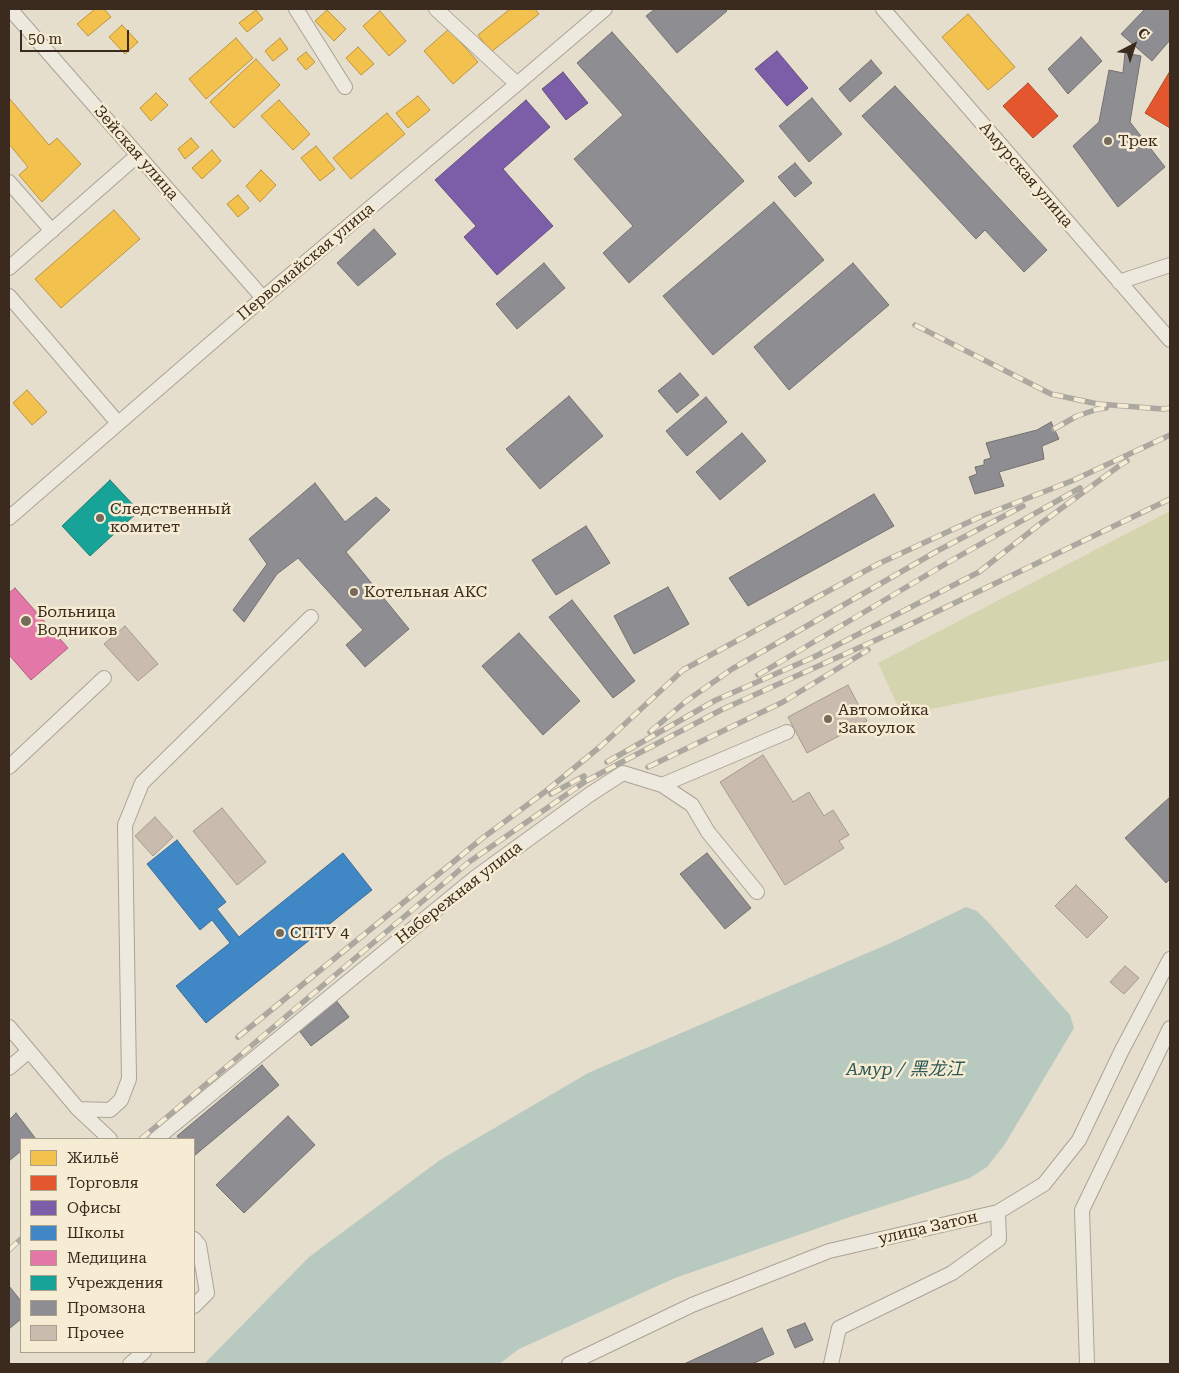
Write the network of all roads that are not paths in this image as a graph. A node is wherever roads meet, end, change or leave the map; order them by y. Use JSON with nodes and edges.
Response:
{"nodes":[{"id":1,"x":10,"y":9,"type":"edge"},
{"id":2,"x":296,"y":9,"type":"edge"},
{"id":3,"x":436,"y":9,"type":"edge"},
{"id":4,"x":605,"y":9,"type":"edge"},
{"id":5,"x":883,"y":9,"type":"edge"},
{"id":6,"x":517,"y":84,"type":"junction"},
{"id":7,"x":345,"y":87,"type":"dead end"},
{"id":8,"x":138,"y":155,"type":"junction"},
{"id":9,"x":9,"y":182,"type":"edge"},
{"id":10,"x":52,"y":231,"type":"junction"},
{"id":11,"x":1170,"y":265,"type":"edge"},
{"id":12,"x":9,"y":268,"type":"edge"},
{"id":13,"x":1119,"y":282,"type":"junction"},
{"id":14,"x":9,"y":296,"type":"edge"},
{"id":15,"x":263,"y":298,"type":"junction"},
{"id":16,"x":1169,"y":337,"type":"edge"},
{"id":17,"x":118,"y":424,"type":"junction"},
{"id":18,"x":9,"y":518,"type":"edge"},
{"id":19,"x":311,"y":617,"type":"dead end"},
{"id":20,"x":104,"y":678,"type":"dead end"},
{"id":21,"x":787,"y":732,"type":"dead end"},
{"id":22,"x":9,"y":767,"type":"edge"},
{"id":23,"x":662,"y":785,"type":"junction"},
{"id":24,"x":757,"y":892,"type":"dead end"},
{"id":25,"x":1170,"y":959,"type":"edge"},
{"id":26,"x":9,"y":1027,"type":"edge"},
{"id":27,"x":1170,"y":1028,"type":"edge"},
{"id":28,"x":29,"y":1051,"type":"junction"},
{"id":29,"x":9,"y":1068,"type":"edge"},
{"id":30,"x":78,"y":1109,"type":"junction"},
{"id":31,"x":109,"y":1138,"type":"edge"},
{"id":32,"x":157,"y":1138,"type":"edge"},
{"id":33,"x":998,"y":1212,"type":"junction"},
{"id":34,"x":195,"y":1240,"type":"edge"},
{"id":35,"x":195,"y":1305,"type":"edge"},
{"id":36,"x":143,"y":1353,"type":"edge"},
{"id":37,"x":130,"y":1364,"type":"edge"},
{"id":38,"x":569,"y":1364,"type":"edge"},
{"id":39,"x":831,"y":1364,"type":"edge"},
{"id":40,"x":1087,"y":1364,"type":"edge"}],
"edges":[{"from":1,"to":8,"type":"street","name":"Зейская улица"},
{"from":2,"to":7,"type":"street"},
{"from":3,"to":6,"type":"street"},
{"from":4,"to":6,"type":"street","name":"Первомайская улица"},
{"from":5,"to":13,"type":"street","name":"Амурская улица"},
{"from":6,"to":15,"type":"street","name":"Первомайская улица"},
{"from":8,"to":10,"type":"street"},
{"from":8,"to":15,"type":"street","name":"Зейская улица"},
{"from":9,"to":10,"type":"street"},
{"from":10,"to":12,"type":"street"},
{"from":11,"to":13,"type":"street"},
{"from":13,"to":16,"type":"street","name":"Амурская улица"},
{"from":14,"to":17,"type":"street"},
{"from":15,"to":17,"type":"street","name":"Первомайская улица"},
{"from":17,"to":18,"type":"street","name":"Первомайская улица"},
{"from":19,"to":30,"type":"street"},
{"from":20,"to":22,"type":"street"},
{"from":21,"to":23,"type":"street"},
{"from":23,"to":24,"type":"street","name":"Набережная улица"},
{"from":23,"to":32,"type":"street","name":"Набережная улица"},
{"from":25,"to":33,"type":"street","name":"улица Затон"},
{"from":26,"to":28,"type":"street"},
{"from":27,"to":40,"type":"street"},
{"from":28,"to":29,"type":"street"},
{"from":28,"to":30,"type":"street"},
{"from":30,"to":31,"type":"street"},
{"from":33,"to":38,"type":"street","name":"улица Затон"},
{"from":33,"to":39,"type":"street"},
{"from":34,"to":35,"type":"street"},
{"from":36,"to":37,"type":"street"}]}
